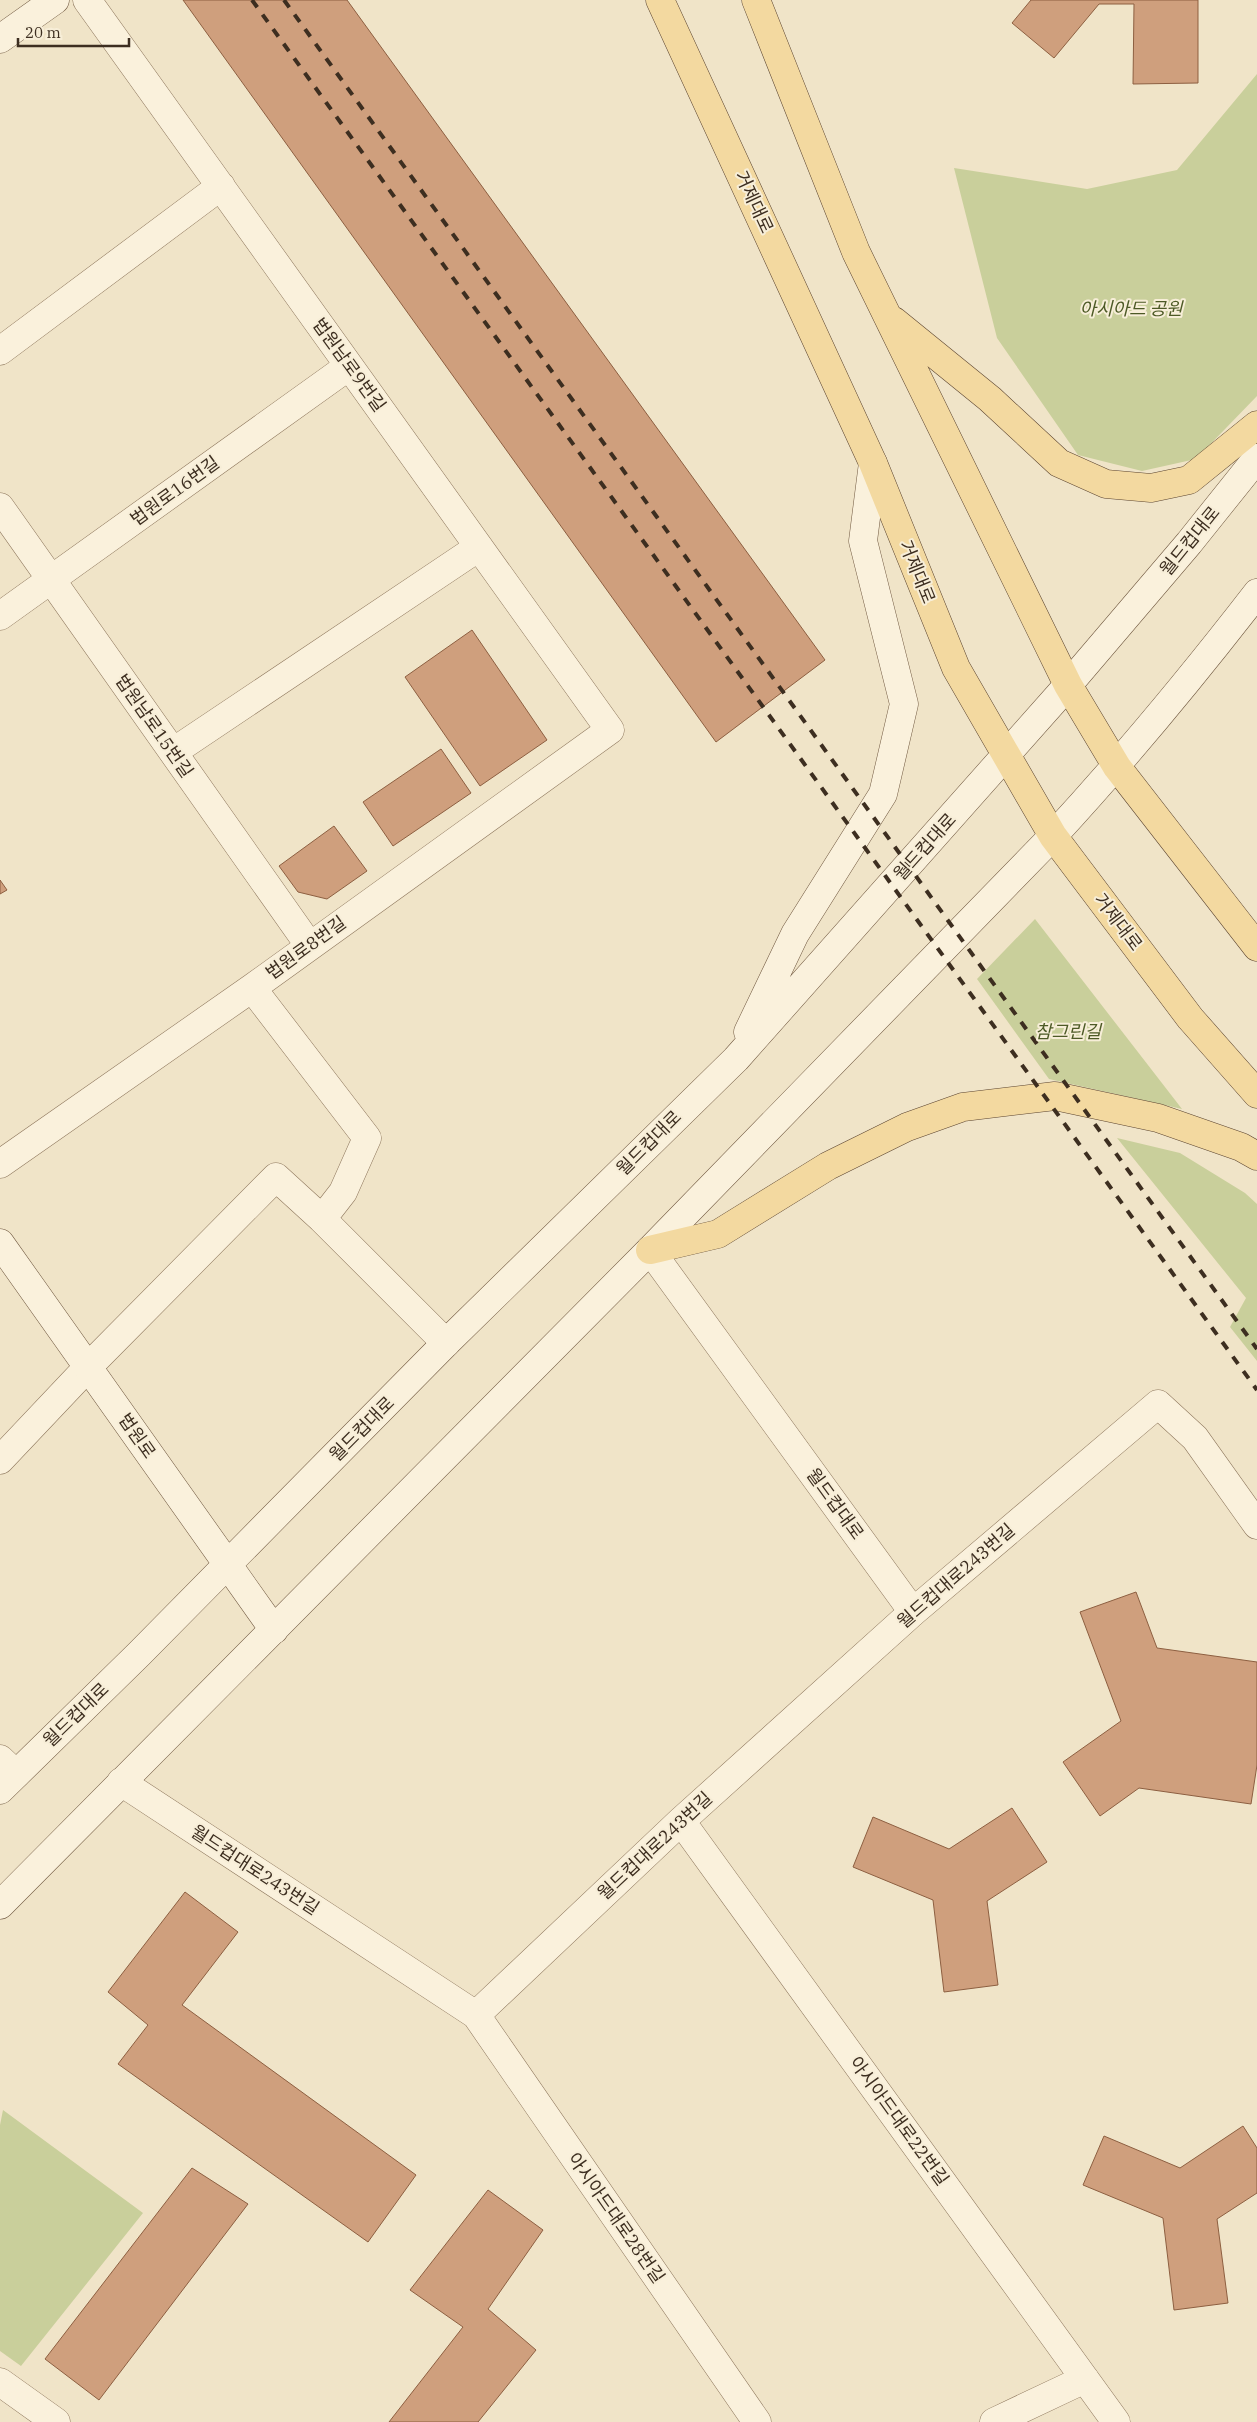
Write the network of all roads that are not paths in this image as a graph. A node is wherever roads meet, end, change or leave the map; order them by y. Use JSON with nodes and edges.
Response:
{"nodes":[{"id":1,"x":55,"y":0,"type":"edge"},
{"id":2,"x":87,"y":0,"type":"edge"},
{"id":3,"x":660,"y":0,"type":"edge"},
{"id":4,"x":756,"y":0,"type":"edge"},
{"id":5,"x":0,"y":39,"type":"edge"},
{"id":6,"x":221,"y":186,"type":"junction"},
{"id":7,"x":886,"y":315,"type":"junction"},
{"id":8,"x":0,"y":351,"type":"edge"},
{"id":9,"x":349,"y":366,"type":"junction"},
{"id":10,"x":1257,"y":425,"type":"edge"},
{"id":11,"x":1257,"y":458,"type":"edge"},
{"id":12,"x":873,"y":463,"type":"junction"},
{"id":13,"x":0,"y":507,"type":"edge"},
{"id":14,"x":479,"y":547,"type":"junction"},
{"id":15,"x":52,"y":580,"type":"junction"},
{"id":16,"x":1257,"y":593,"type":"edge"},
{"id":17,"x":0,"y":616,"type":"edge"},
{"id":18,"x":1068,"y":685,"type":"junction"},
{"id":19,"x":610,"y":730,"type":"joint"},
{"id":20,"x":173,"y":752,"type":"junction"},
{"id":21,"x":1008,"y":755,"type":"junction"},
{"id":22,"x":1116,"y":767,"type":"junction"},
{"id":23,"x":1053,"y":836,"type":"junction"},
{"id":24,"x":309,"y":945,"type":"junction"},
{"id":25,"x":1257,"y":946,"type":"edge"},
{"id":26,"x":252,"y":988,"type":"junction"},
{"id":27,"x":736,"y":1058,"type":"junction"},
{"id":28,"x":1257,"y":1094,"type":"edge"},
{"id":29,"x":1257,"y":1156,"type":"edge"},
{"id":30,"x":0,"y":1164,"type":"edge"},
{"id":31,"x":322,"y":1219,"type":"junction"},
{"id":32,"x":0,"y":1243,"type":"edge"},
{"id":33,"x":650,"y":1250,"type":"junction"},
{"id":34,"x":446,"y":1343,"type":"junction"},
{"id":35,"x":88,"y":1367,"type":"junction"},
{"id":36,"x":0,"y":1460,"type":"edge"},
{"id":37,"x":1257,"y":1525,"type":"edge"},
{"id":38,"x":228,"y":1564,"type":"junction"},
{"id":39,"x":913,"y":1612,"type":"junction"},
{"id":40,"x":274,"y":1630,"type":"junction"},
{"id":41,"x":5,"y":1774,"type":"edge"},
{"id":42,"x":121,"y":1782,"type":"junction"},
{"id":43,"x":681,"y":1821,"type":"junction"},
{"id":44,"x":0,"y":1905,"type":"edge"},
{"id":45,"x":476,"y":2015,"type":"junction"},
{"id":46,"x":1085,"y":2379,"type":"junction"},
{"id":47,"x":0,"y":2382,"type":"edge"},
{"id":48,"x":56,"y":2422,"type":"edge"},
{"id":49,"x":757,"y":2422,"type":"edge"},
{"id":50,"x":994,"y":2422,"type":"edge"},
{"id":51,"x":1116,"y":2422,"type":"edge"}],
"edges":[{"from":1,"to":5,"type":"street"},
{"from":2,"to":6,"type":"street","name":"법원남로9번길"},
{"from":3,"to":12,"type":"main road","name":"거제대로"},
{"from":4,"to":7,"type":"main road"},
{"from":6,"to":8,"type":"street"},
{"from":6,"to":9,"type":"street","name":"법원남로9번길"},
{"from":7,"to":10,"type":"main road"},
{"from":7,"to":18,"type":"main road"},
{"from":9,"to":14,"type":"street","name":"법원남로9번길"},
{"from":9,"to":15,"type":"street","name":"법원로16번길"},
{"from":11,"to":18,"type":"street","name":"월드컵대로"},
{"from":12,"to":21,"type":"main road","name":"거제대로"},
{"from":12,"to":27,"type":"street"},
{"from":13,"to":15,"type":"street","name":"법원남로15번길"},
{"from":14,"to":19,"type":"street","name":"법원남로9번길"},
{"from":14,"to":20,"type":"street"},
{"from":15,"to":17,"type":"street","name":"법원로16번길"},
{"from":15,"to":20,"type":"street","name":"법원남로15번길"},
{"from":16,"to":22,"type":"street"},
{"from":18,"to":21,"type":"street","name":"월드컵대로"},
{"from":18,"to":22,"type":"main road"},
{"from":19,"to":24,"type":"street","name":"법원로8번길"},
{"from":20,"to":24,"type":"street","name":"법원남로15번길"},
{"from":21,"to":23,"type":"main road","name":"거제대로"},
{"from":21,"to":27,"type":"street","name":"월드컵대로"},
{"from":22,"to":23,"type":"street"},
{"from":22,"to":25,"type":"main road"},
{"from":23,"to":28,"type":"main road","name":"거제대로"},
{"from":23,"to":33,"type":"street"},
{"from":24,"to":26,"type":"street","name":"법원로8번길"},
{"from":26,"to":30,"type":"street","name":"법원로8번길"},
{"from":26,"to":31,"type":"street"},
{"from":27,"to":34,"type":"street","name":"월드컵대로"},
{"from":29,"to":33,"type":"main road"},
{"from":31,"to":34,"type":"street"},
{"from":31,"to":35,"type":"street"},
{"from":32,"to":35,"type":"street","name":"법원로"},
{"from":33,"to":39,"type":"street","name":"월드컵대로"},
{"from":33,"to":40,"type":"street"},
{"from":34,"to":38,"type":"street","name":"월드컵대로"},
{"from":35,"to":36,"type":"street"},
{"from":35,"to":38,"type":"street","name":"법원로"},
{"from":37,"to":39,"type":"street","name":"월드컵대로243번길"},
{"from":38,"to":40,"type":"street","name":"법원로"},
{"from":38,"to":41,"type":"street","name":"월드컵대로"},
{"from":39,"to":43,"type":"street","name":"월드컵대로243번길"},
{"from":40,"to":42,"type":"street"},
{"from":42,"to":44,"type":"street"},
{"from":42,"to":45,"type":"street","name":"월드컵대로243번길"},
{"from":43,"to":45,"type":"street","name":"월드컵대로243번길"},
{"from":43,"to":46,"type":"street","name":"아시아드대로22번길"},
{"from":45,"to":49,"type":"street","name":"아시아드대로28번길"},
{"from":46,"to":50,"type":"street"},
{"from":46,"to":51,"type":"street","name":"아시아드대로22번길"},
{"from":47,"to":48,"type":"street"}]}
